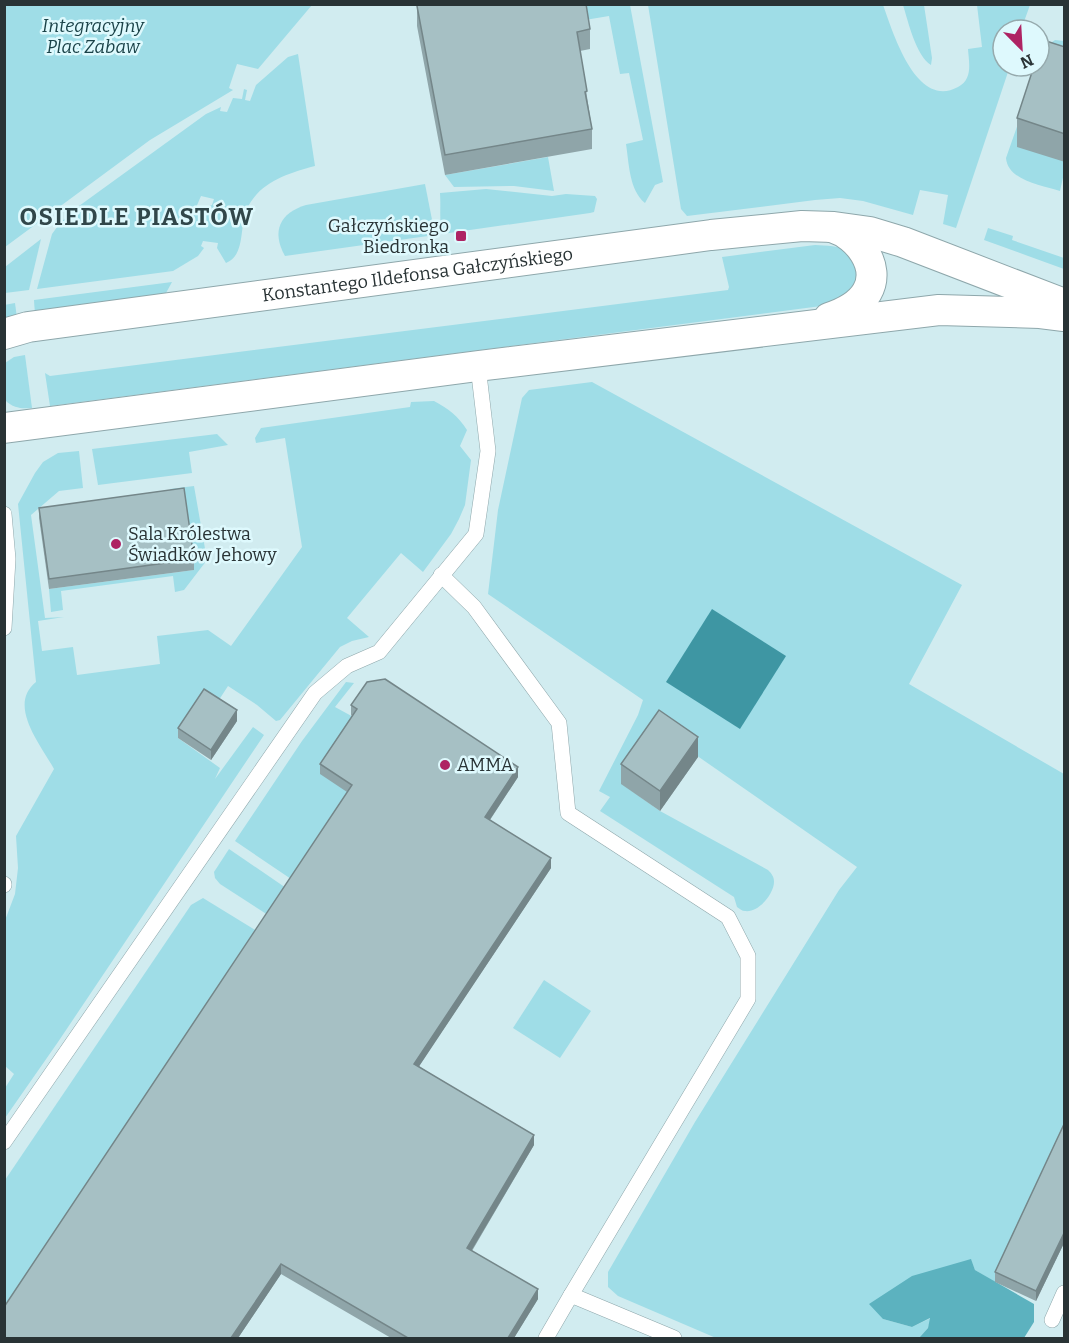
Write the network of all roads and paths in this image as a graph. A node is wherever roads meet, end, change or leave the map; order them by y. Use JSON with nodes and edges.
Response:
{"nodes":[{"id":1,"x":834,"y":227,"type":"junction"},
{"id":2,"x":1065,"y":304,"type":"edge"},
{"id":3,"x":1065,"y":316,"type":"edge"},
{"id":4,"x":800,"y":327,"type":"junction"},
{"id":5,"x":4,"y":334,"type":"edge"},
{"id":6,"x":478,"y":366,"type":"junction"},
{"id":7,"x":4,"y":428,"type":"edge"},
{"id":8,"x":4,"y":514,"type":"edge"},
{"id":9,"x":441,"y":575,"type":"junction"},
{"id":10,"x":4,"y":628,"type":"edge"},
{"id":11,"x":4,"y":1142,"type":"edge"},
{"id":12,"x":1065,"y":1293,"type":"edge"},
{"id":13,"x":571,"y":1295,"type":"junction"},
{"id":14,"x":1052,"y":1320,"type":"dead end"},
{"id":15,"x":546,"y":1338,"type":"edge"},
{"id":16,"x":674,"y":1338,"type":"edge"}],
"edges":[{"from":1,"to":2,"type":"street","name":"Konstantego Ildefonsa Gałczyńskiego"},
{"from":1,"to":4,"type":"street"},
{"from":1,"to":5,"type":"street","name":"Konstantego Ildefonsa Gałczyńskiego"},
{"from":3,"to":4,"type":"street"},
{"from":4,"to":6,"type":"street"},
{"from":6,"to":7,"type":"street"},
{"from":6,"to":9,"type":"lane"},
{"from":8,"to":10,"type":"lane"},
{"from":9,"to":11,"type":"lane"},
{"from":9,"to":13,"type":"lane"},
{"from":12,"to":14,"type":"lane"},
{"from":13,"to":15,"type":"lane"},
{"from":13,"to":16,"type":"lane"}]}
